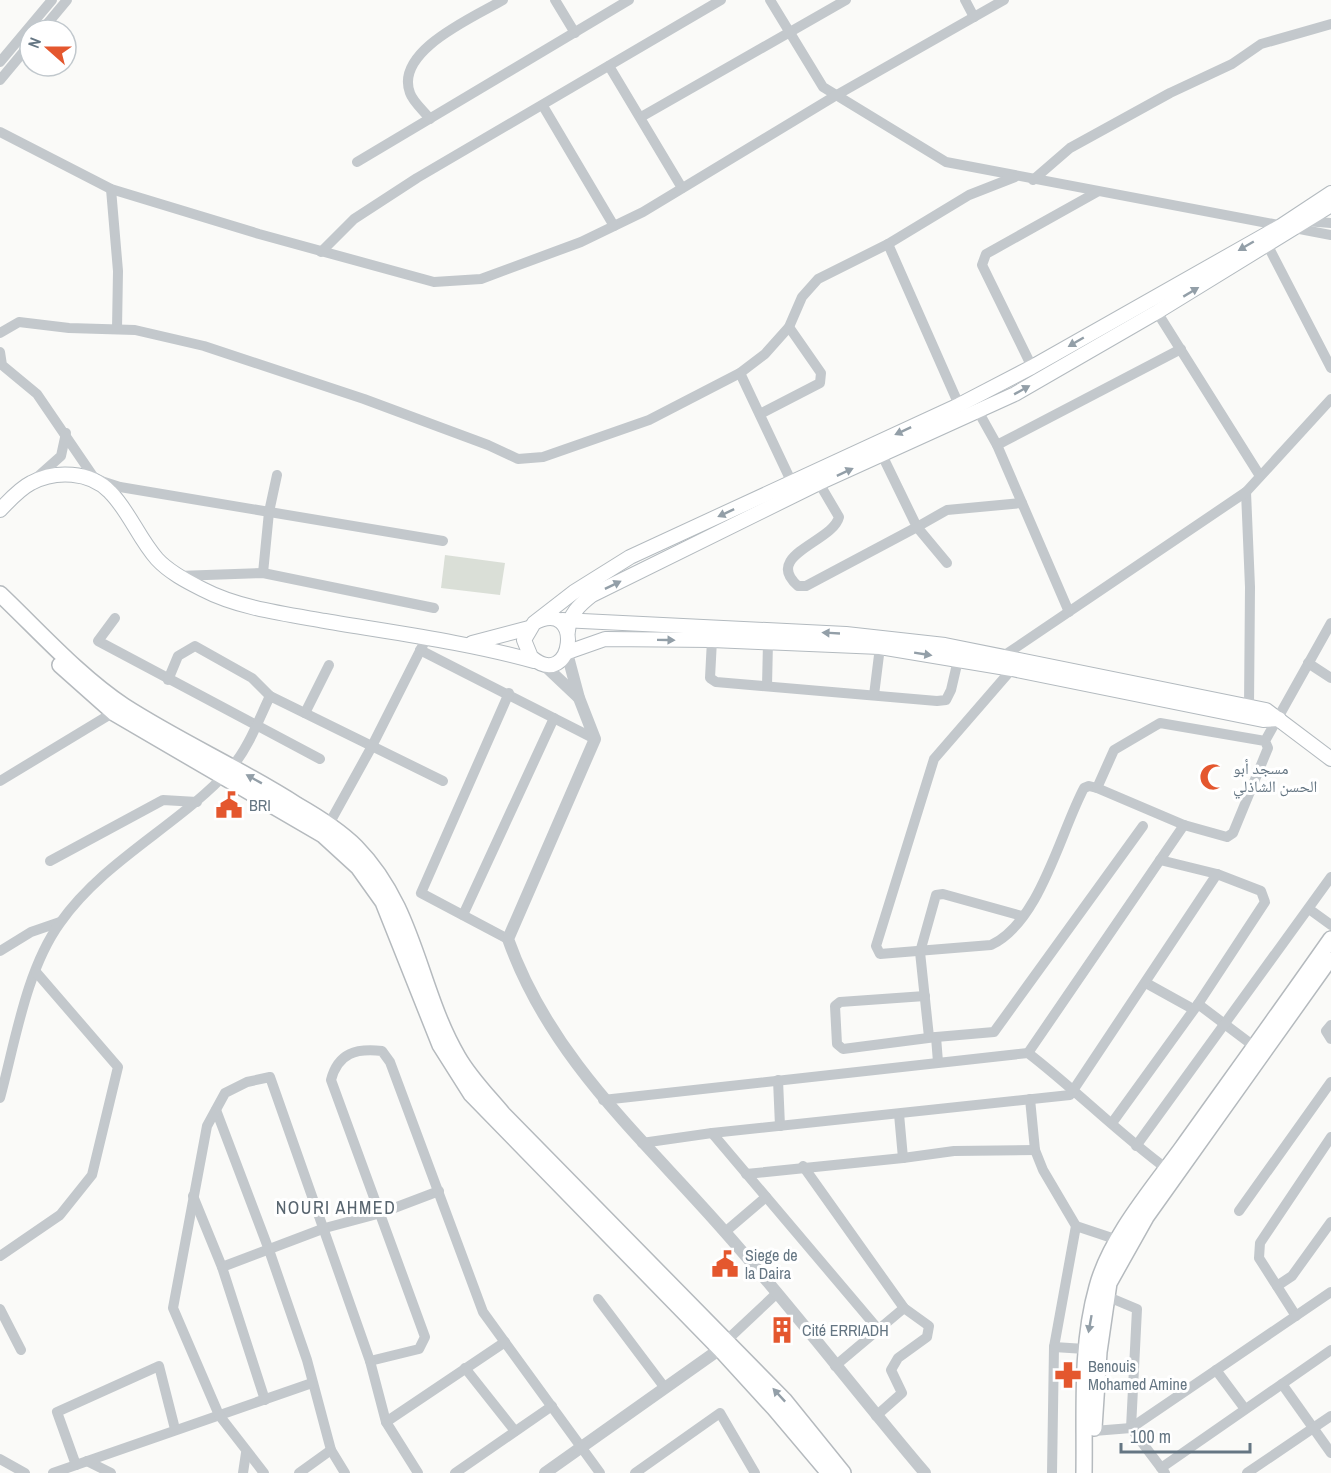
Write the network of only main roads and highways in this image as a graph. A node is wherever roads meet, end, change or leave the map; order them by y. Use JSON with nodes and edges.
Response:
{"nodes":[{"id":1,"x":1331,"y":193,"type":"edge"},
{"id":2,"x":1331,"y":205,"type":"edge"},
{"id":3,"x":0,"y":510,"type":"edge"},
{"id":4,"x":0,"y":594,"type":"edge"},
{"id":5,"x":0,"y":606,"type":"edge"},
{"id":6,"x":531,"y":625,"type":"junction"},
{"id":7,"x":568,"y":626,"type":"junction"},
{"id":8,"x":467,"y":644,"type":"junction"},
{"id":9,"x":567,"y":652,"type":"junction"},
{"id":10,"x":539,"y":663,"type":"junction"},
{"id":11,"x":119,"y":709,"type":"junction"},
{"id":12,"x":1279,"y":718,"type":"junction"},
{"id":13,"x":1331,"y":759,"type":"edge"},
{"id":14,"x":228,"y":771,"type":"junction"},
{"id":15,"x":1331,"y":939,"type":"edge"},
{"id":16,"x":1331,"y":957,"type":"edge"},
{"id":17,"x":723,"y":1345,"type":"junction"},
{"id":18,"x":829,"y":1473,"type":"edge"},
{"id":19,"x":843,"y":1473,"type":"edge"},
{"id":20,"x":1084,"y":1473,"type":"edge"},
{"id":21,"x":1093,"y":1473,"type":"edge"}],
"edges":[{"from":1,"to":6,"type":"main road","one_way":true},
{"from":7,"to":2,"type":"main road","one_way":true},
{"from":3,"to":8,"type":"main road"},
{"from":4,"to":11,"type":"main road"},
{"from":5,"to":11,"type":"main road"},
{"from":6,"to":7,"type":"main road"},
{"from":6,"to":8,"type":"main road"},
{"from":6,"to":10,"type":"main road"},
{"from":7,"to":9,"type":"main road"},
{"from":12,"to":7,"type":"main road","one_way":true},
{"from":8,"to":10,"type":"main road"},
{"from":9,"to":10,"type":"main road"},
{"from":9,"to":12,"type":"main road","one_way":true},
{"from":11,"to":14,"type":"main road"},
{"from":12,"to":13,"type":"main road"},
{"from":14,"to":17,"type":"main road"},
{"from":17,"to":14,"type":"main road","one_way":true},
{"from":15,"to":20,"type":"main road","one_way":true},
{"from":16,"to":21,"type":"main road"},
{"from":17,"to":18,"type":"main road"},
{"from":19,"to":17,"type":"main road","one_way":true}]}
